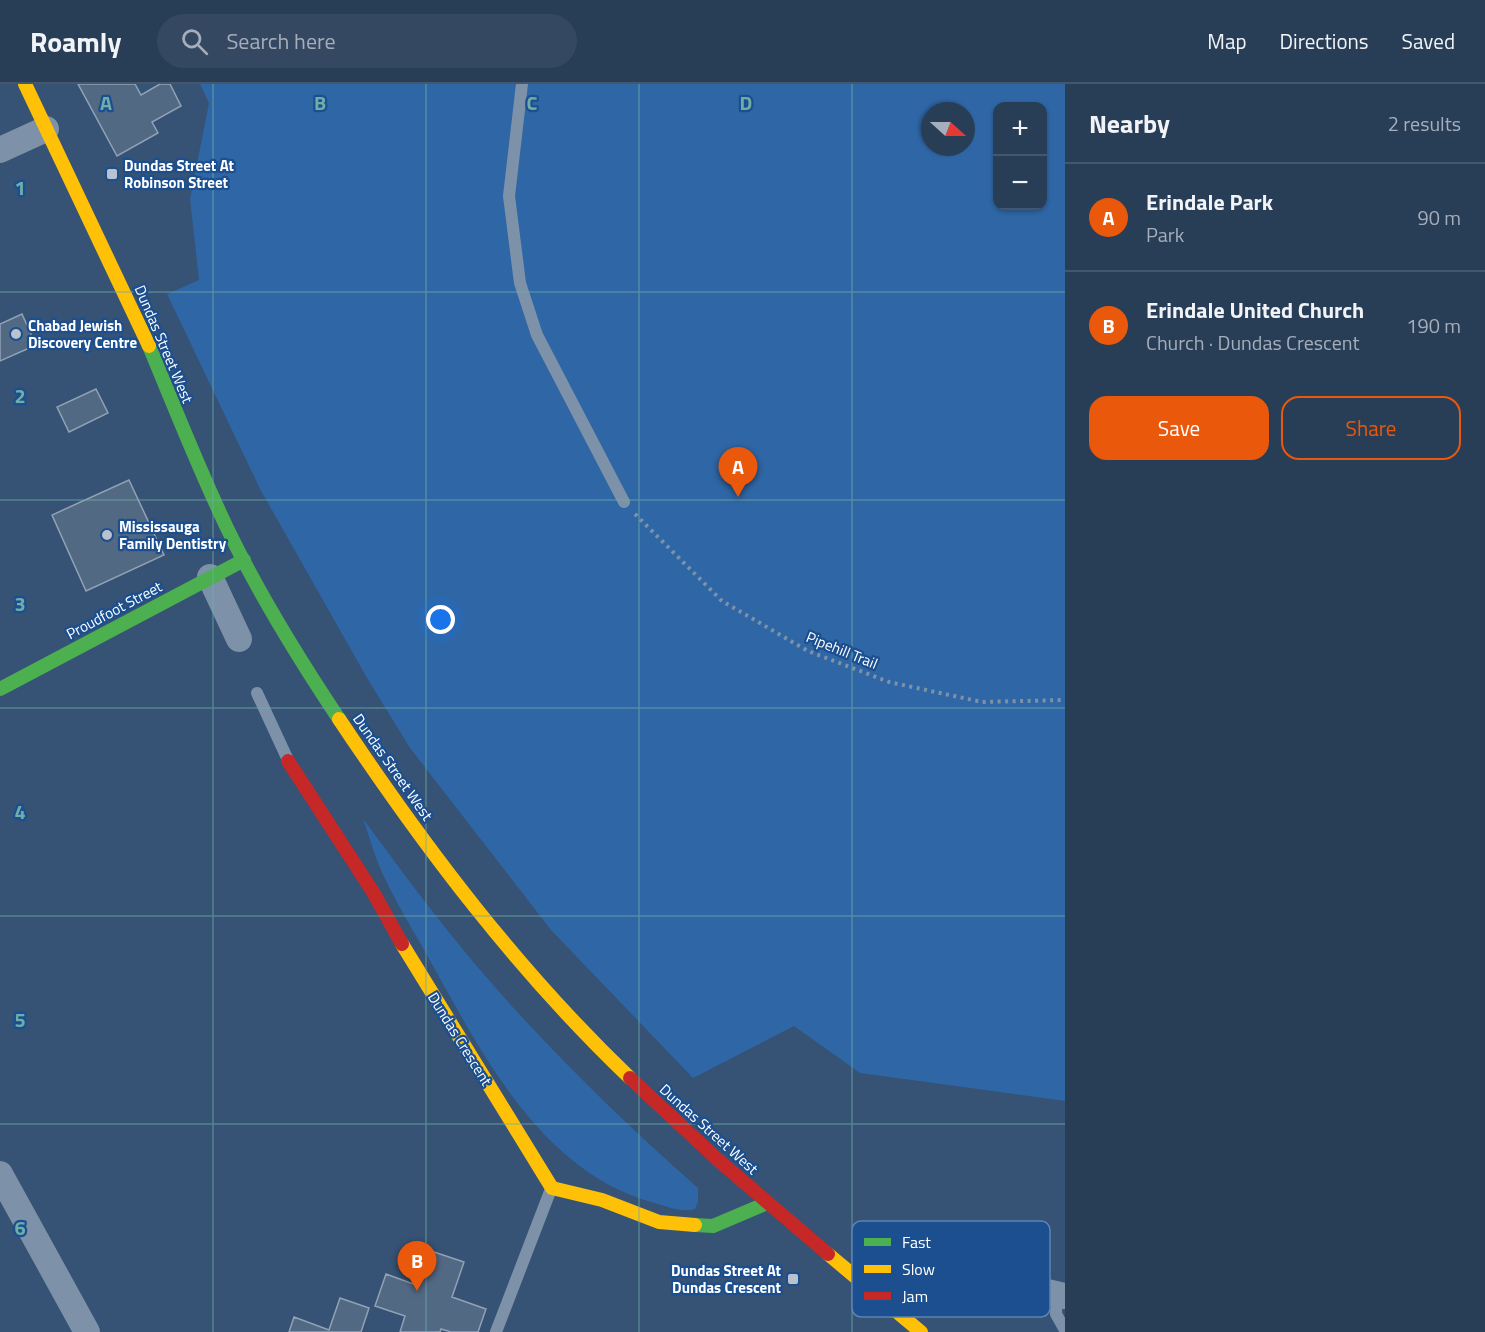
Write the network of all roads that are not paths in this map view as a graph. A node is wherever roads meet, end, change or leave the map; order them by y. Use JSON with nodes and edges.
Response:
{"nodes":[{"id":1,"x":25,"y":84,"type":"edge"},
{"id":2,"x":522,"y":84,"type":"edge"},
{"id":3,"x":46,"y":129,"type":"junction"},
{"id":4,"x":0,"y":150,"type":"edge"},
{"id":5,"x":624,"y":502,"type":"road end"},
{"id":6,"x":244,"y":560,"type":"junction"},
{"id":7,"x":210,"y":577,"type":"junction"},
{"id":8,"x":239,"y":639,"type":"dead end"},
{"id":9,"x":0,"y":689,"type":"edge"},
{"id":10,"x":256,"y":693,"type":"dead end"},
{"id":11,"x":288,"y":761,"type":"joint"},
{"id":12,"x":0,"y":1174,"type":"edge"},
{"id":13,"x":552,"y":1188,"type":"junction"},
{"id":14,"x":767,"y":1203,"type":"junction"},
{"id":15,"x":852,"y":1274,"type":"edge"},
{"id":16,"x":1061,"y":1295,"type":"edge"},
{"id":17,"x":903,"y":1317,"type":"edge"},
{"id":18,"x":1065,"y":1330,"type":"edge"},
{"id":19,"x":87,"y":1332,"type":"edge"},
{"id":20,"x":496,"y":1332,"type":"edge"},
{"id":21,"x":921,"y":1332,"type":"edge"}],
"edges":[{"from":1,"to":3,"type":"main road","name":"Dundas Street West"},
{"from":2,"to":5,"type":"lane"},
{"from":3,"to":4,"type":"street"},
{"from":3,"to":6,"type":"main road","name":"Dundas Street West"},
{"from":6,"to":7,"type":"main road","name":"Proudfoot Street"},
{"from":6,"to":14,"type":"main road","name":"Dundas Street West"},
{"from":7,"to":8,"type":"street"},
{"from":7,"to":9,"type":"main road","name":"Proudfoot Street"},
{"from":10,"to":11,"type":"lane","name":"Dundas Crescent"},
{"from":11,"to":13,"type":"main road","name":"Dundas Crescent"},
{"from":12,"to":19,"type":"street"},
{"from":13,"to":14,"type":"main road"},
{"from":13,"to":20,"type":"lane"},
{"from":14,"to":15,"type":"main road","name":"Dundas Street West"},
{"from":16,"to":18,"type":"lane"},
{"from":17,"to":21,"type":"main road","name":"Dundas Street West"}]}
